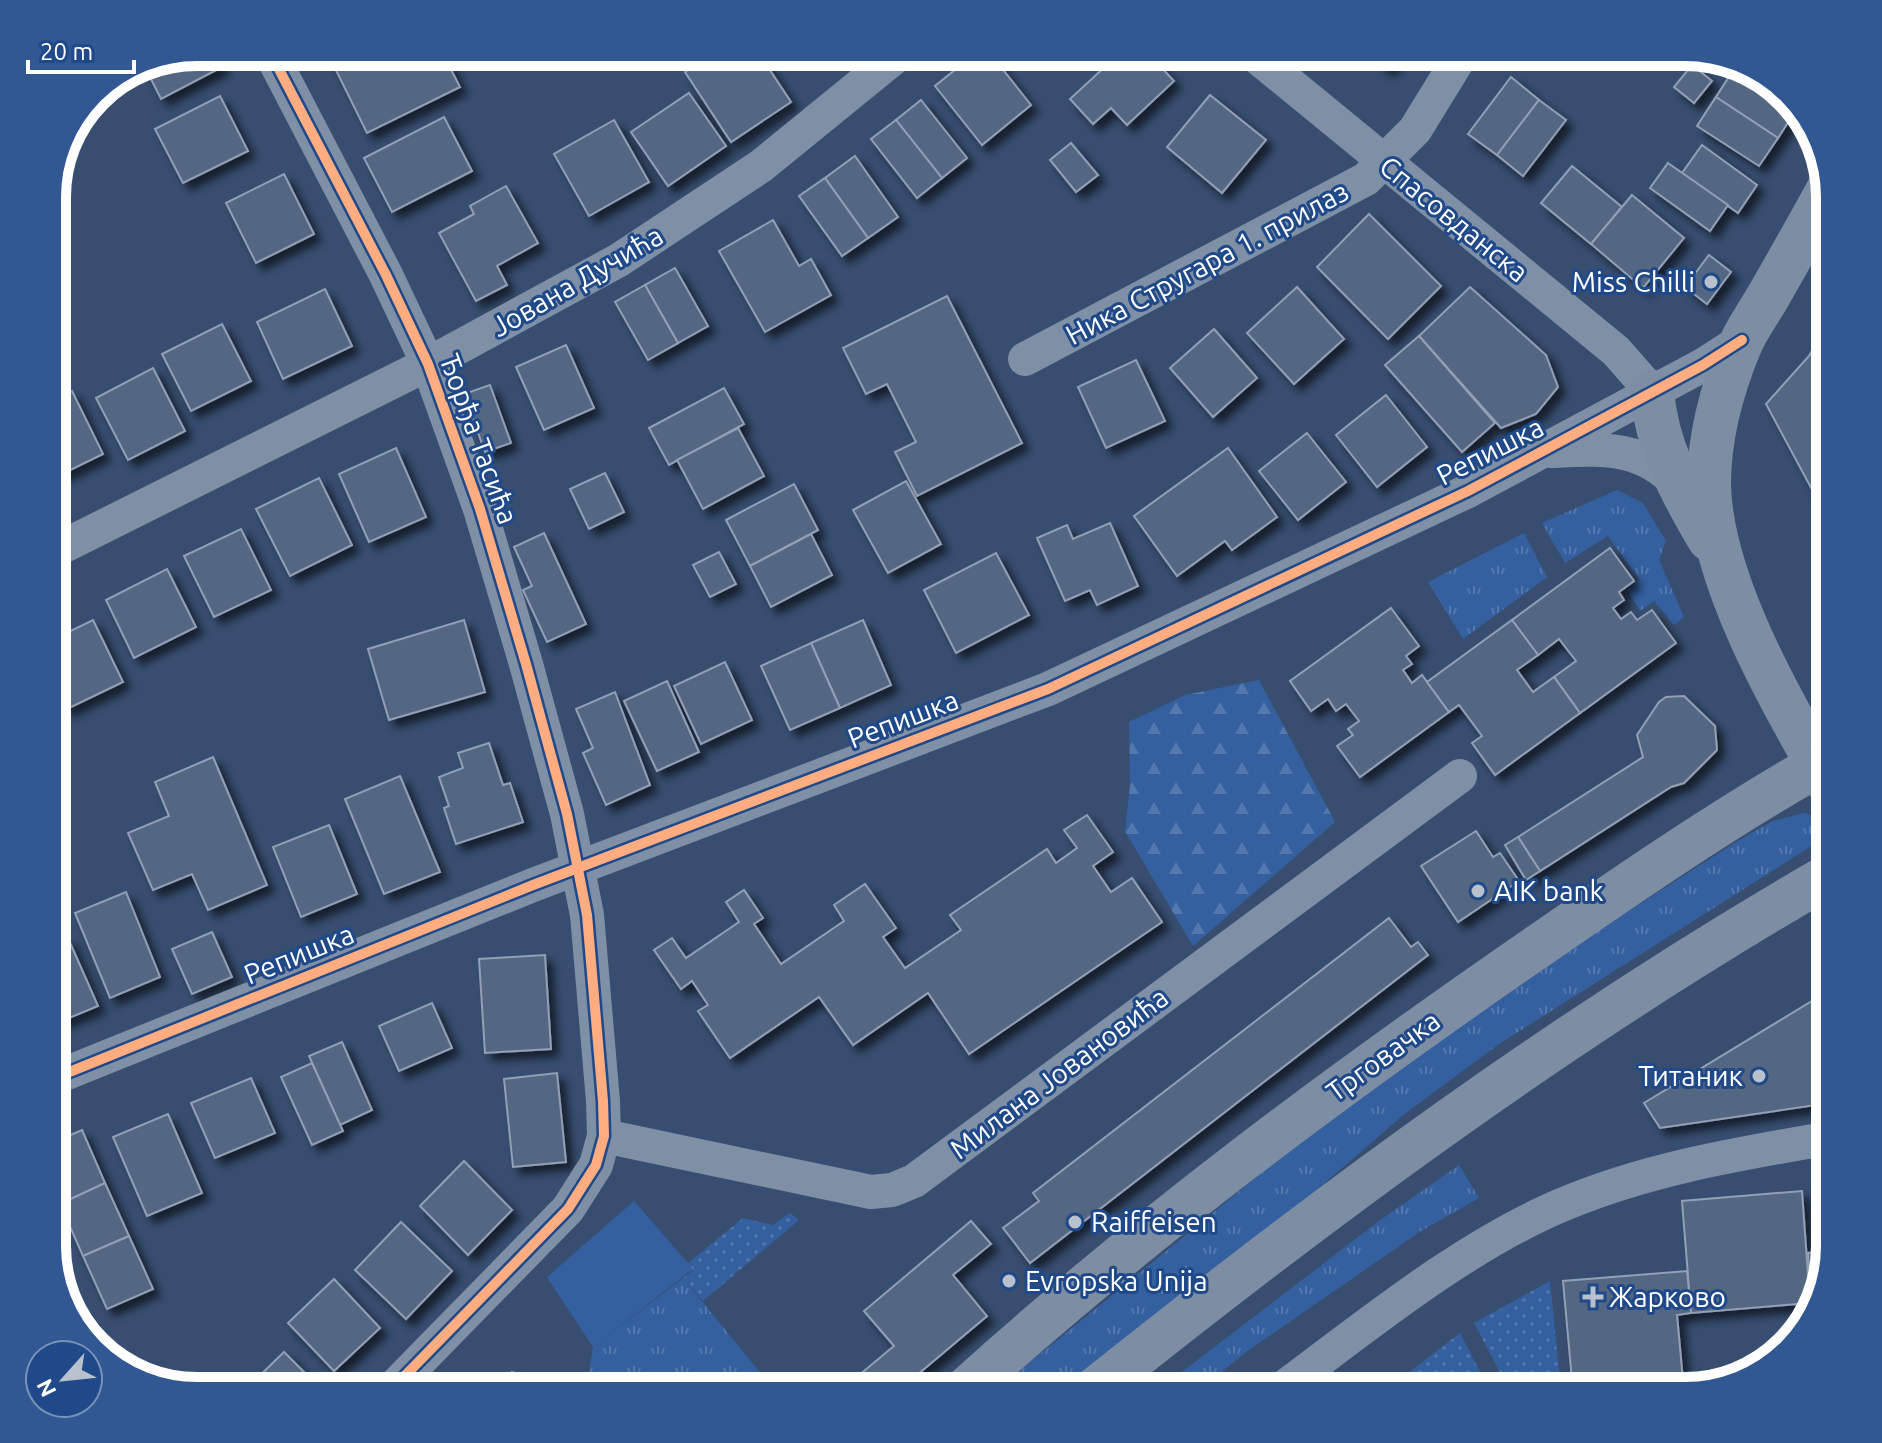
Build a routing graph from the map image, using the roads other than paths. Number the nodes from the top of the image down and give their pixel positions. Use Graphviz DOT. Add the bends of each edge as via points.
graph roads {
  1 [pos="277,66"];
  2 [pos="885,66"];
  3 [pos="1268,66"];
  4 [pos="1454,66"];
  5 [pos="1385,162"];
  6 [pos="1816,211"];
  7 [pos="1742,340"];
  8 [pos="1025,359"];
  9 [pos="428,364"];
  10 [pos="1652,392"];
  11 [pos="1543,452"];
  12 [pos="1693,484"];
  13 [pos="66,545"];
  14 [pos="1816,754"];
  15 [pos="1460,776"];
  16 [pos="1816,776"];
  17 [pos="579,868"];
  18 [pos="1816,883"];
  19 [pos="66,1073"];
  20 [pos="604,1136"];
  21 [pos="1816,1141"];
  22 [pos="404,1377"];
  23 [pos="981,1377"];
  24 [pos="1111,1377"];
  25 [pos="1298,1377"];
  1 -- 9 [label="street, Ђорђа Тасића"];
  2 -- 9 [label="street, Јована Дучића" via="715,199 619,260"];
  3 -- 5 [label="street, Спасовданска"];
  4 -- 5 [label="street, Ника Стругара 1. прилаз" via="1415,130"];
  5 -- 8 [label="street, Ника Стругара 1. прилаз" via="1339,196"];
  5 -- 10 [label="street, Спасовданска" via="1616,351"];
  6 -- 7 [label="main road"];
  7 -- 10 [label="street, Репишка"];
  7 -- 12 [label="main road"];
  9 -- 13 [label="street, Јована Дучића"];
  9 -- 17 [label="street, Ђорђа Тасића" via="480,509"];
  10 -- 11 [label="street, Репишка"];
  10 -- 12 [label="main road" via="1681,423"];
  11 -- 12 [label="street" via="1592,449 1626,454"];
  11 -- 17 [label="street, Репишка" via="1048,689"];
  12 -- 14 [label="main road" via="1712,516 1723,562 1777,693"];
  15 -- 20 [label="street, Милана Јовановића" via="914,1181 871,1192"];
  16 -- 23 [label="main road, Трговачка" via="1632,882 1383,1055 1176,1213"];
  17 -- 19 [label="street, Репишка"];
  17 -- 20 [label="street"];
  18 -- 24 [label="main road" via="1528,1064 1256,1261"];
  20 -- 22 [label="street" via="596,1165 568,1209"];
  21 -- 25 [label="street" via="1670,1167 1563,1204 1442,1273"];
}
